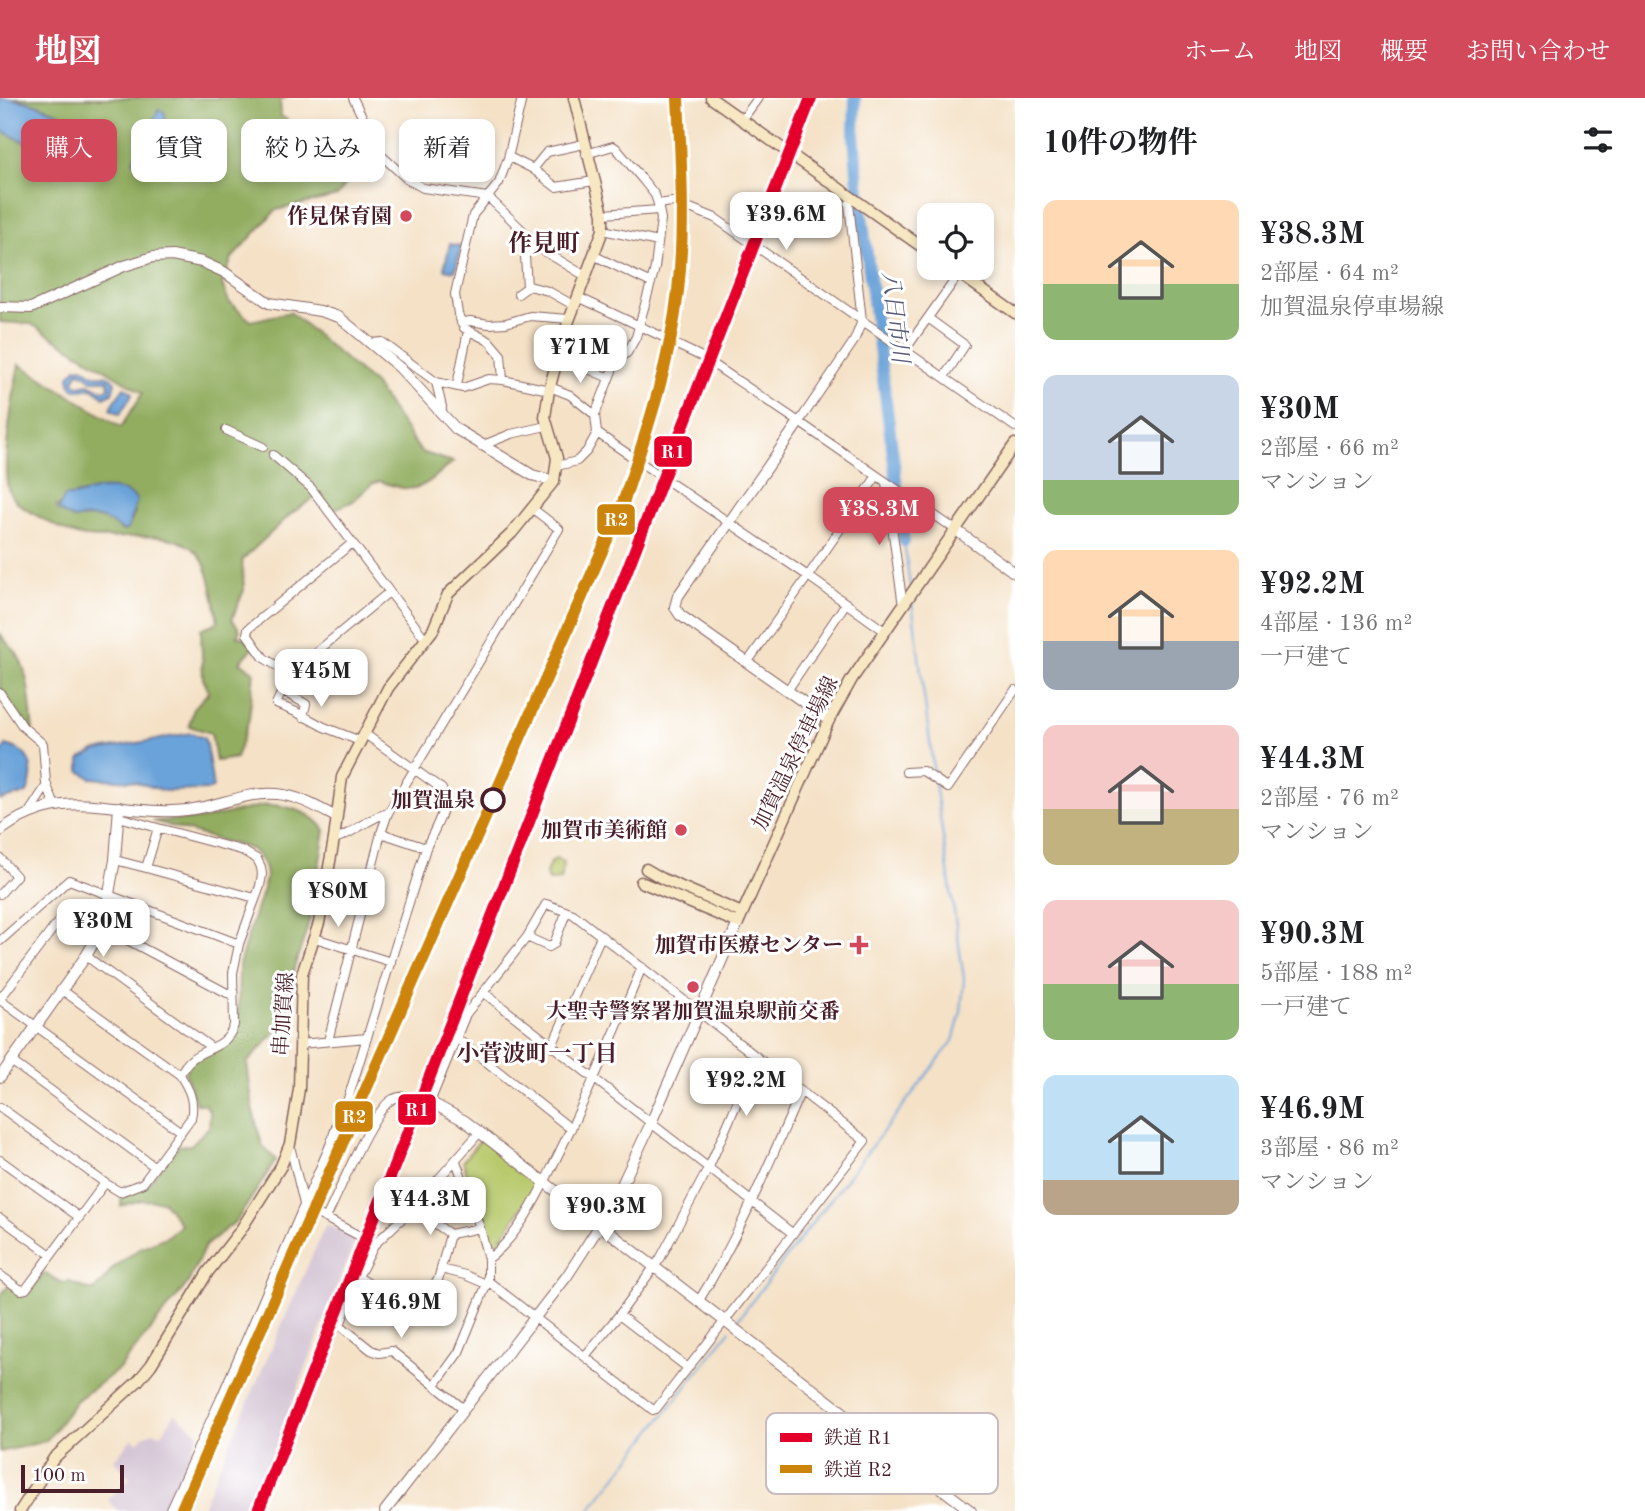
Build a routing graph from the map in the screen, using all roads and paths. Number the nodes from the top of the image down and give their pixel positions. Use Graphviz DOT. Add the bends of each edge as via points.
graph roads {
  1 [pos="353,98"];
  2 [pos="522,98"];
  3 [pos="573,98"];
  4 [pos="711,98"];
  5 [pos="758,98"];
  6 [pos="742,120"];
  7 [pos="585,149"];
  8 [pos="509,157"];
  9 [pos="533,169"];
  10 [pos="594,181"];
  11 [pos="488,197"];
  12 [pos="850,200"];
  13 [pos="678,204"];
  14 [pos="659,207"];
  15 [pos="690,208"];
  16 [pos="603,214"];
  17 [pos="603,230"];
  18 [pos="658,242"];
  19 [pos="534,243"];
  20 [pos="917,243"];
  21 [pos="594,256"];
  22 [pos="587,277"];
  23 [pos="950,280"];
  24 [pos="968,280"];
  25 [pos="651,283"];
  26 [pos="527,287"];
  27 [pos="518,294"];
  28 [pos="576,301"];
  29 [pos="0,307"];
  30 [pos="1015,313"];
  31 [pos="928,318"];
  32 [pos="569,319"];
  33 [pos="864,322"];
  34 [pos="461,323"];
  35 [pos="640,326"];
  36 [pos="468,331"];
  37 [pos="564,334"];
  38 [pos="663,337"];
  39 [pos="371,343"];
  40 [pos="680,346"];
  41 [pos="905,350"];
  42 [pos="555,363"];
  43 [pos="615,363"];
  44 [pos="944,377"];
  45 [pos="609,378"];
  46 [pos="503,380"];
  47 [pos="436,382"];
  48 [pos="457,385"];
  49 [pos="549,388"];
  50 [pos="441,414"];
  51 [pos="595,415"];
  52 [pos="799,422"];
  53 [pos="546,426"];
  54 [pos="1015,427"];
  55 [pos="226,430"];
  56 [pos="597,433"];
  57 [pos="1015,444"];
  58 [pos="481,446"];
  59 [pos="263,447"];
  60 [pos="273,455"];
  61 [pos="557,466"];
  62 [pos="876,477"];
  63 [pos="554,481"];
  64 [pos="887,484"];
  65 [pos="533,509"];
  66 [pos="728,522"];
  67 [pos="956,530"];
  68 [pos="351,544"];
  69 [pos="1015,573"];
  70 [pos="807,576"];
  71 [pos="389,592"];
  72 [pos="846,603"];
  73 [pos="904,605"];
  74 [pos="886,632"];
  75 [pos="426,640"];
  76 [pos="747,663"];
  77 [pos="290,674"];
  78 [pos="1015,690"];
  79 [pos="282,691"];
  80 [pos="787,691"];
  81 [pos="0,694"];
  82 [pos="303,717"];
  83 [pos="829,720"];
  84 [pos="363,737"];
  85 [pos="414,769"];
  86 [pos="905,772"];
  87 [pos="47,785"];
  88 [pos="55,806"];
  89 [pos="119,812"];
  90 [pos="388,813"];
  91 [pos="28,814"];
  92 [pos="336,817"];
  93 [pos="158,828"];
  94 [pos="0,831"];
  95 [pos="381,833"];
  96 [pos="334,839"];
  97 [pos="426,848"];
  98 [pos="0,858"];
  99 [pos="115,860"];
  100 [pos="146,868"];
  101 [pos="646,869"];
  102 [pos="641,882"];
  103 [pos="0,894"];
  104 [pos="110,894"];
  105 [pos="255,898"];
  106 [pos="566,913"];
  107 [pos="740,918"];
  108 [pos="103,927"];
  109 [pos="601,936"];
  110 [pos="527,937"];
  111 [pos="315,938"];
  112 [pos="0,941"];
  113 [pos="239,944"];
  114 [pos="351,948"];
  115 [pos="86,956"];
  116 [pos="391,962"];
  117 [pos="642,967"];
  118 [pos="62,990"];
  119 [pos="483,992"];
  120 [pos="233,994"];
  121 [pos="0,999"];
  122 [pos="700,1012"];
  123 [pos="36,1026"];
  124 [pos="455,1037"];
  125 [pos="367,1038"];
  126 [pos="328,1041"];
  127 [pos="300,1044"];
  128 [pos="552,1046"];
  129 [pos="212,1048"];
  130 [pos="757,1057"];
  131 [pos="11,1061"];
  132 [pos="180,1075"];
  133 [pos="0,1077"];
  134 [pos="596,1079"];
  135 [pos="801,1091"];
  136 [pos="430,1102"];
  137 [pos="0,1107"];
  138 [pos="651,1123"];
  139 [pos="571,1129"];
  140 [pos="181,1132"];
  141 [pos="480,1132"];
  142 [pos="290,1144"];
  143 [pos="0,1160"];
  144 [pos="456,1161"];
  145 [pos="155,1167"];
  146 [pos="709,1167"];
  147 [pos="544,1182"];
  148 [pos="105,1183"];
  149 [pos="752,1202"];
  150 [pos="304,1207"];
  151 [pos="413,1208"];
  152 [pos="79,1217"];
  153 [pos="0,1218"];
  154 [pos="326,1218"];
  155 [pos="600,1226"];
  156 [pos="480,1228"];
  157 [pos="792,1233"];
  158 [pos="450,1234"];
  159 [pos="375,1244"];
  160 [pos="51,1255"];
  161 [pos="488,1259"];
  162 [pos="654,1268"];
  163 [pos="441,1269"];
  164 [pos="0,1275"];
  165 [pos="358,1277"];
  166 [pos="487,1283"];
  167 [pos="698,1302"];
  168 [pos="619,1315"];
  169 [pos="535,1317"];
  170 [pos="723,1322"];
  171 [pos="585,1356"];
  172 [pos="688,1368"];
  173 [pos="435,1385"];
  174 [pos="464,1409"];
  175 [pos="842,1413"];
  176 [pos="949,1494"];
  177 [pos="20,1511"];
  178 [pos="169,1511"];
  179 [pos="385,1511"];
  180 [pos="971,1511"];
  1 -- 11 [label="street" via="381,155 407,179 423,188"];
  2 -- 8 [label="street"];
  3 -- 7 [label="main road, 串加賀線"];
  4 -- 6 [label="main road"];
  5 -- 6 [label="street"];
  6 -- 12 [label="main road"];
  7 -- 9 [label="street" via="547,152"];
  7 -- 10 [label="main road, 串加賀線"];
  7 -- 14 [label="street" via="616,148 649,187"];
  8 -- 9 [label="street"];
  8 -- 11 [label="street"];
  9 -- 10 [label="street" via="556,187"];
  10 -- 16 [label="main road, 串加賀線"];
  11 -- 19 [label="street"];
  11 -- 34 [label="street" via="473,215 455,294"];
  12 -- 20 [label="main road" via="872,210"];
  12 -- 33 [label="street"];
  13 -- 14 [label="street"];
  14 -- 16 [label="street"];
  14 -- 18 [label="street"];
  15 -- 33 [label="street" via="715,218"];
  16 -- 17 [label="main road, 串加賀線"];
  17 -- 18 [label="street"];
  17 -- 21 [label="main road, 串加賀線"];
  18 -- 25 [label="street"];
  19 -- 22 [label="street"];
  19 -- 26 [label="street" via="525,256"];
  21 -- 22 [label="main road, 串加賀線"];
  21 -- 25 [label="street"];
  22 -- 28 [label="main road, 串加賀線"];
  23 -- 31 [label="street"];
  24 -- 30 [label="main road"];
  25 -- 35 [label="street"];
  26 -- 27 [label="street"];
  26 -- 28 [label="street"];
  28 -- 32 [label="main road, 串加賀線"];
  28 -- 35 [label="street"];
  29 -- 39 [label="street" via="31,307 124,266 164,255 214,266 269,303 334,315"];
  31 -- 41 [label="street"];
  31 -- 44 [label="street" via="965,345"];
  32 -- 34 [label="street" via="530,316 506,323"];
  32 -- 37 [label="main road, 串加賀線"];
  33 -- 41 [label="street"];
  33 -- 52 [label="street"];
  34 -- 36 [label="street"];
  35 -- 38 [label="street"];
  35 -- 43 [label="street" via="627,353"];
  36 -- 46 [label="street" via="496,347"];
  36 -- 48 [label="street"];
  37 -- 42 [label="main road, 串加賀線"];
  37 -- 43 [label="street"];
  39 -- 47 [label="street" via="382,342"];
  39 -- 50 [label="street"];
  40 -- 52 [label="street"];
  41 -- 44 [label="street"];
  42 -- 45 [label="street" via="581,366"];
  42 -- 49 [label="main road, 串加賀線"];
  43 -- 45 [label="street"];
  44 -- 54 [label="street"];
  45 -- 51 [label="street"];
  46 -- 48 [label="street" via="489,379 463,388"];
  46 -- 49 [label="street"];
  47 -- 48 [label="street"];
  47 -- 50 [label="street"];
  49 -- 51 [label="street" via="570,395"];
  49 -- 53 [label="main road, 串加賀線"];
  50 -- 58 [label="street"];
  51 -- 56 [label="street"];
  52 -- 62 [label="street"];
  52 -- 66 [label="street"];
  53 -- 58 [label="street"];
  53 -- 61 [label="main road, 串加賀線"];
  55 -- 59 [label="street"];
  56 -- 61 [label="street" via="577,461"];
  56 -- 66 [label="street"];
  57 -- 67 [label="main road, 加賀温泉停車場線"];
  58 -- 63 [label="street" via="532,475"];
  60 -- 68 [label="street" via="306,482"];
  61 -- 63 [label="main road, 串加賀線"];
  62 -- 64 [label="street"];
  62 -- 70 [label="street"];
  63 -- 65 [label="main road, 串加賀線"];
  64 -- 67 [label="street"];
  64 -- 73 [label="street"];
  65 -- 75 [label="main road, 串加賀線" via="448,594"];
  65 -- 85 [label="street" via="559,529"];
  66 -- 70 [label="street"];
  66 -- 76 [label="street" via="675,607"];
  67 -- 69 [label="street"];
  67 -- 73 [label="main road, 加賀温泉停車場線"];
  68 -- 71 [label="street"];
  68 -- 77 [label="street" via="248,629 264,658"];
  70 -- 72 [label="street"];
  70 -- 76 [label="street"];
  71 -- 75 [label="street"];
  71 -- 77 [label="street"];
  72 -- 74 [label="street"];
  72 -- 80 [label="street"];
  73 -- 74 [label="main road, 加賀温泉停車場線"];
  74 -- 83 [label="main road, 加賀温泉停車場線"];
  75 -- 84 [label="main road, 串加賀線" via="396,677"];
  76 -- 80 [label="street"];
  77 -- 79 [label="street"];
  78 -- 86 [label="street" via="948,788 918,770"];
  79 -- 82 [label="street" via="306,704"];
  79 -- 82 [label="street" via="276,704"];
  80 -- 83 [label="street"];
  81 -- 87 [label="street" via="23,727 43,744"];
  82 -- 84 [label="street"];
  83 -- 107 [label="main road, 加賀温泉停車場線"];
  84 -- 85 [label="street"];
  84 -- 92 [label="main road, 串加賀線" via="342,777"];
  85 -- 90 [label="street"];
  85 -- 97 [label="street" via="444,794"];
  87 -- 88 [label="street"];
  87 -- 91 [label="street"];
  88 -- 89 [label="street" via="84,803"];
  88 -- 91 [label="street"];
  89 -- 92 [label="street" via="190,810 272,793 300,799"];
  89 -- 93 [label="street"];
  89 -- 99 [label="street"];
  90 -- 95 [label="street"];
  90 -- 96 [label="street"];
  91 -- 94 [label="street"];
  92 -- 96 [label="main road, 串加賀線"];
  93 -- 100 [label="street"];
  93 -- 105 [label="street" via="249,853 257,859 262,875"];
  95 -- 97 [label="street"];
  95 -- 114 [label="street"];
  96 -- 111 [label="main road, 串加賀線"];
  97 -- 116 [label="street"];
  98 -- 103 [label="street" via="16,876"];
  99 -- 100 [label="street"];
  99 -- 104 [label="street"];
  100 -- 105 [label="street"];
  101 -- 107 [label="main road"];
  102 -- 107 [label="main road"];
  104 -- 108 [label="street"];
  104 -- 112 [label="street" via="67,881"];
  104 -- 113 [label="street"];
  105 -- 113 [label="street"];
  106 -- 109 [label="street"];
  106 -- 110 [label="street" via="546,904"];
  106 -- 110 [label="street" via="554,944 548,947"];
  107 -- 122 [label="street"];
  108 -- 115 [label="street"];
  108 -- 120 [label="street"];
  108 -- 121 [label="street" via="61,915"];
  109 -- 117 [label="street"];
  109 -- 128 [label="street"];
  110 -- 119 [label="street"];
  111 -- 114 [label="street"];
  111 -- 127 [label="main road, 串加賀線" via="302,978"];
  113 -- 120 [label="street"];
  114 -- 116 [label="street"];
  114 -- 126 [label="street"];
  115 -- 118 [label="street"];
  115 -- 129 [label="street"];
  116 -- 125 [label="street"];
  117 -- 122 [label="street"];
  117 -- 134 [label="street"];
  118 -- 123 [label="street"];
  118 -- 132 [label="street"];
  119 -- 124 [label="street"];
  119 -- 128 [label="street"];
  120 -- 129 [label="street" via="232,1032"];
  121 -- 123 [label="street"];
  122 -- 130 [label="street"];
  122 -- 138 [label="street"];
  123 -- 131 [label="street"];
  123 -- 140 [label="street"];
  124 -- 136 [label="street"];
  124 -- 139 [label="street"];
  125 -- 126 [label="street"];
  125 -- 150 [label="street" via="346,1105"];
  126 -- 127 [label="street"];
  127 -- 142 [label="main road, 串加賀線"];
  128 -- 134 [label="street"];
  129 -- 132 [label="street" via="192,1056"];
  130 -- 135 [label="street"];
  130 -- 146 [label="street"];
  131 -- 133 [label="street"];
  131 -- 145 [label="street"];
  132 -- 140 [label="street" via="193,1108"];
  134 -- 138 [label="street"];
  134 -- 139 [label="street"];
  135 -- 149 [label="street"];
  135 -- 157 [label="street" via="865,1140"];
  136 -- 141 [label="street"];
  136 -- 154 [label="street" via="408,1096 387,1103 365,1137"];
  137 -- 148 [label="street"];
  138 -- 146 [label="street"];
  138 -- 155 [label="street"];
  139 -- 147 [label="street"];
  140 -- 145 [label="street"];
  141 -- 144 [label="street"];
  141 -- 147 [label="street"];
  142 -- 150 [label="street"];
  142 -- 177 [label="main road, 串加賀線" via="281,1166 208,1272 152,1365 54,1458"];
  143 -- 152 [label="street"];
  144 -- 151 [label="street"];
  144 -- 156 [label="street"];
  145 -- 148 [label="street" via="144,1182 128,1191 120,1192"];
  146 -- 149 [label="street"];
  146 -- 162 [label="street"];
  147 -- 155 [label="street"];
  147 -- 161 [label="street" via="515,1230"];
  148 -- 152 [label="street"];
  149 -- 157 [label="street"];
  149 -- 167 [label="street"];
  150 -- 154 [label="street"];
  150 -- 178 [label="street"];
  151 -- 158 [label="street"];
  151 -- 159 [label="street"];
  152 -- 160 [label="street"];
  153 -- 160 [label="street"];
  154 -- 159 [label="street"];
  155 -- 162 [label="street"];
  155 -- 169 [label="street"];
  156 -- 158 [label="street"];
  156 -- 161 [label="street"];
  157 -- 170 [label="street"];
  158 -- 163 [label="street"];
  159 -- 165 [label="street"];
  160 -- 164 [label="street" via="26,1289"];
  161 -- 166 [label="street"];
  162 -- 167 [label="street"];
  162 -- 168 [label="street"];
  163 -- 165 [label="street" via="438,1280 413,1310"];
  163 -- 166 [label="street"];
  165 -- 173 [label="street" via="340,1325 371,1350 392,1351"];
  166 -- 169 [label="street"];
  166 -- 173 [label="street" via="459,1352"];
  167 -- 170 [label="street"];
  168 -- 171 [label="street"];
  168 -- 172 [label="street"];
  169 -- 171 [label="street"];
  169 -- 174 [label="street"];
  170 -- 172 [label="street"];
  170 -- 175 [label="street"];
  171 -- 172 [label="street" via="653,1410"];
  173 -- 174 [label="street"];
  174 -- 179 [label="street"];
  176 -- 180 [label="street"];
}
